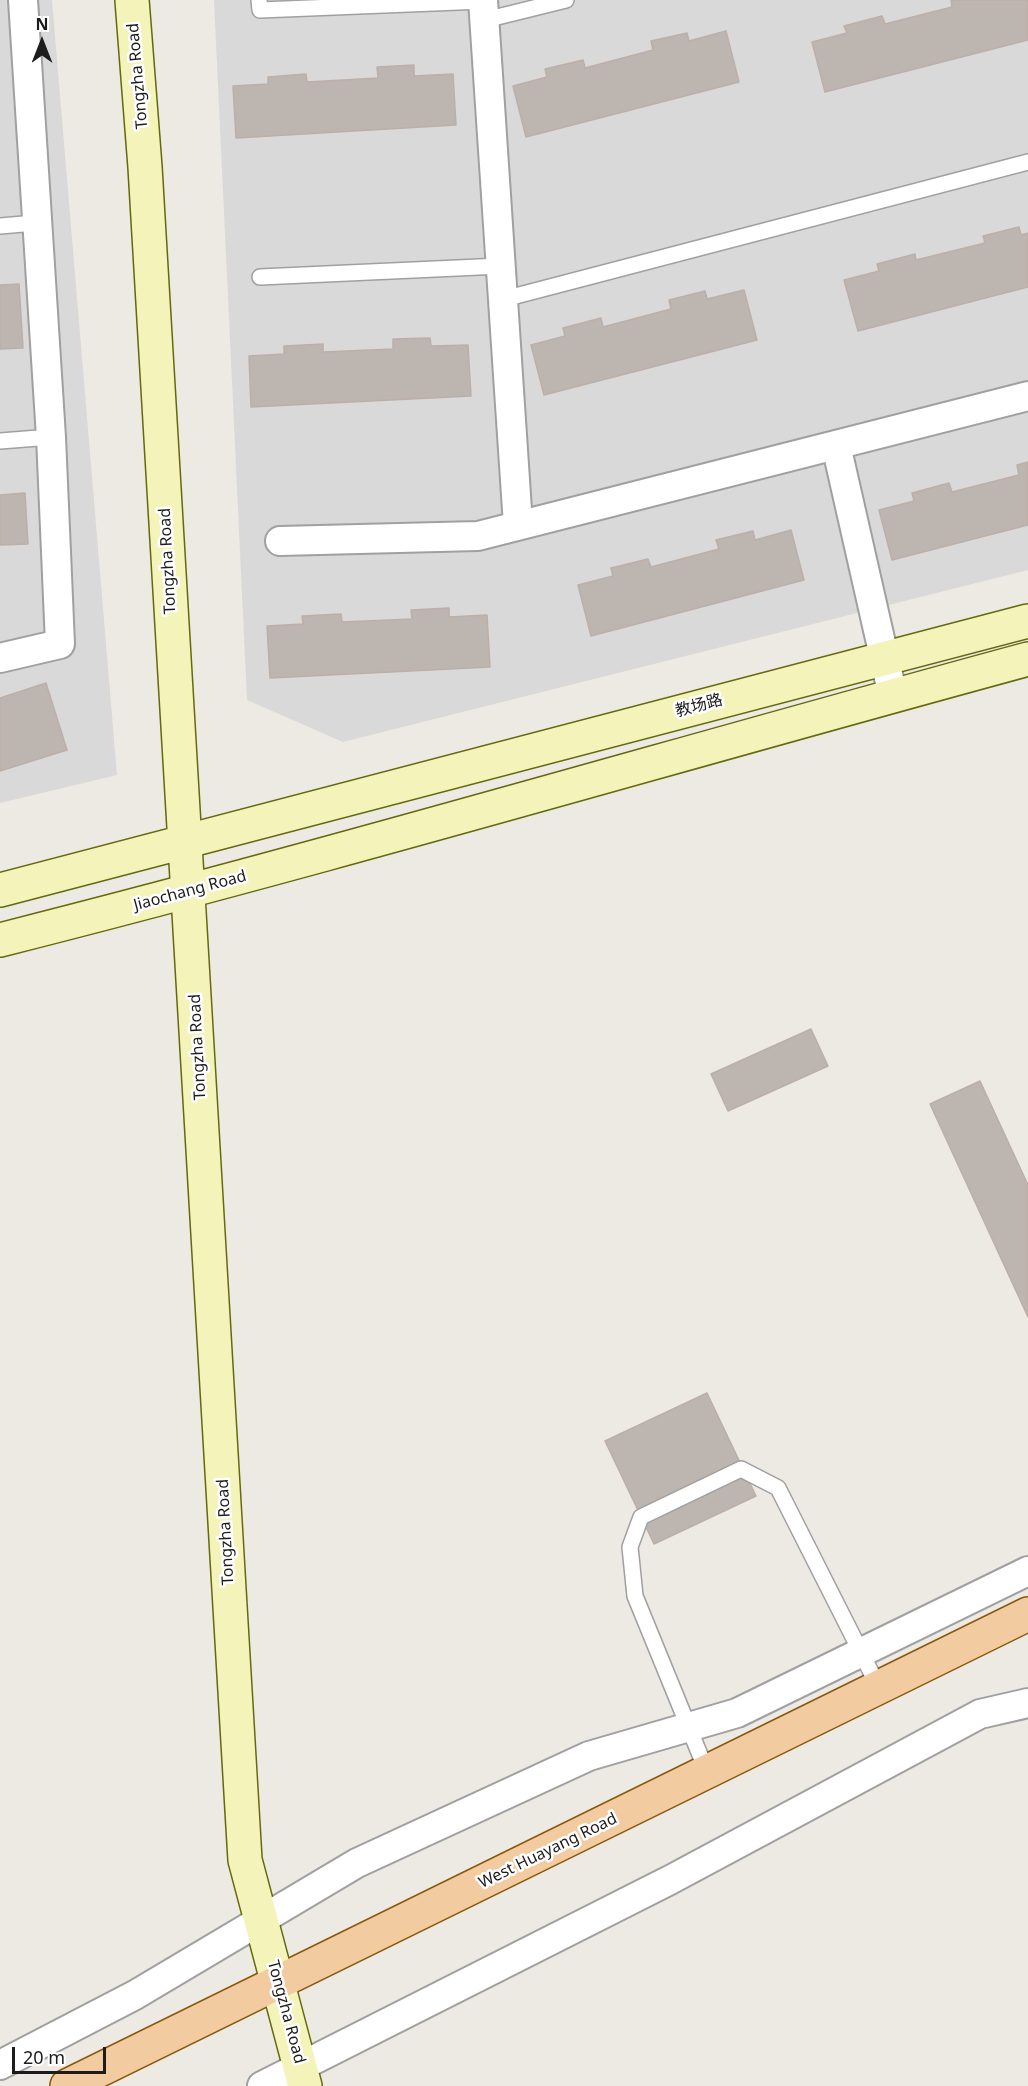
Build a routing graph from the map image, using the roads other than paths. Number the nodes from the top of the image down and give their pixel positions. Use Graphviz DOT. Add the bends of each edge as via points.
graph roads {
  1 [pos="23,0"];
  2 [pos="132,0"];
  3 [pos="259,0"];
  4 [pos="566,0"];
  5 [pos="484,7"];
  6 [pos="1028,162"];
  7 [pos="35,223"];
  8 [pos="0,226"];
  9 [pos="501,266"];
  10 [pos="260,277"];
  11 [pos="504,299"];
  12 [pos="1028,396"];
  13 [pos="51,437"];
  14 [pos="0,441"];
  15 [pos="836,445"];
  16 [pos="518,525"];
  17 [pos="280,541"];
  18 [pos="1028,621"];
  19 [pos="0,658"];
  20 [pos="884,658"];
  21 [pos="1028,659"];
  22 [pos="893,696"];
  23 [pos="185,843"];
  24 [pos="0,890"];
  25 [pos="189,892"];
  26 [pos="0,940"];
  27 [pos="1028,1571"];
  28 [pos="1028,1614"];
  29 [pos="861,1652"];
  30 [pos="879,1688"];
  31 [pos="1028,1703"];
  32 [pos="689,1728"];
  33 [pos="707,1772"];
  34 [pos="261,1920"];
  35 [pos="278,1983"];
  36 [pos="0,2065"];
  37 [pos="303,2077"];
  38 [pos="67,2086"];
  39 [pos="262,2086"];
  1 -- 7 [label="street"];
  2 -- 23 [label="main road, Tongzha Road" via="146,167"];
  3 -- 5 [label="lane" via="260,10"];
  4 -- 5 [label="lane"];
  5 -- 9 [label="street"];
  6 -- 11 [label="lane"];
  7 -- 8 [label="lane"];
  7 -- 13 [label="street"];
  9 -- 10 [label="lane"];
  9 -- 11 [label="street"];
  11 -- 16 [label="street"];
  12 -- 15 [label="street"];
  13 -- 14 [label="lane"];
  13 -- 19 [label="street" via="60,644"];
  15 -- 16 [label="street"];
  15 -- 20 [label="street"];
  16 -- 17 [label="street" via="478,536"];
  18 -- 20 [label="main road"];
  20 -- 22 [label="street"];
  20 -- 23 [label="main road"];
  21 -- 22 [label="main road"];
  22 -- 25 [label="main road, Jiaochang Road"];
  23 -- 24 [label="main road"];
  23 -- 25 [label="main road, Tongzha Road"];
  25 -- 26 [label="main road, Jiaochang Road"];
  25 -- 34 [label="main road, Tongzha Road" via="245,1860"];
  27 -- 29 [label="street"];
  28 -- 30 [label="main road, West Huayang Road"];
  29 -- 30 [label="lane"];
  29 -- 32 [label="street" via="737,1713"];
  29 -- 32 [label="lane" via="778,1488 741,1469 641,1516 630,1546 635,1596"];
  30 -- 33 [label="main road, West Huayang Road"];
  31 -- 37 [label="street" via="980,1714"];
  32 -- 33 [label="lane"];
  32 -- 34 [label="street" via="589,1756 357,1863"];
  33 -- 35 [label="main road, West Huayang Road"];
  34 -- 35 [label="main road, Tongzha Road"];
  34 -- 36 [label="street" via="135,1995"];
  35 -- 37 [label="main road, Tongzha Road"];
  35 -- 38 [label="main road, West Huayang Road"];
  37 -- 39 [label="street"];
}
